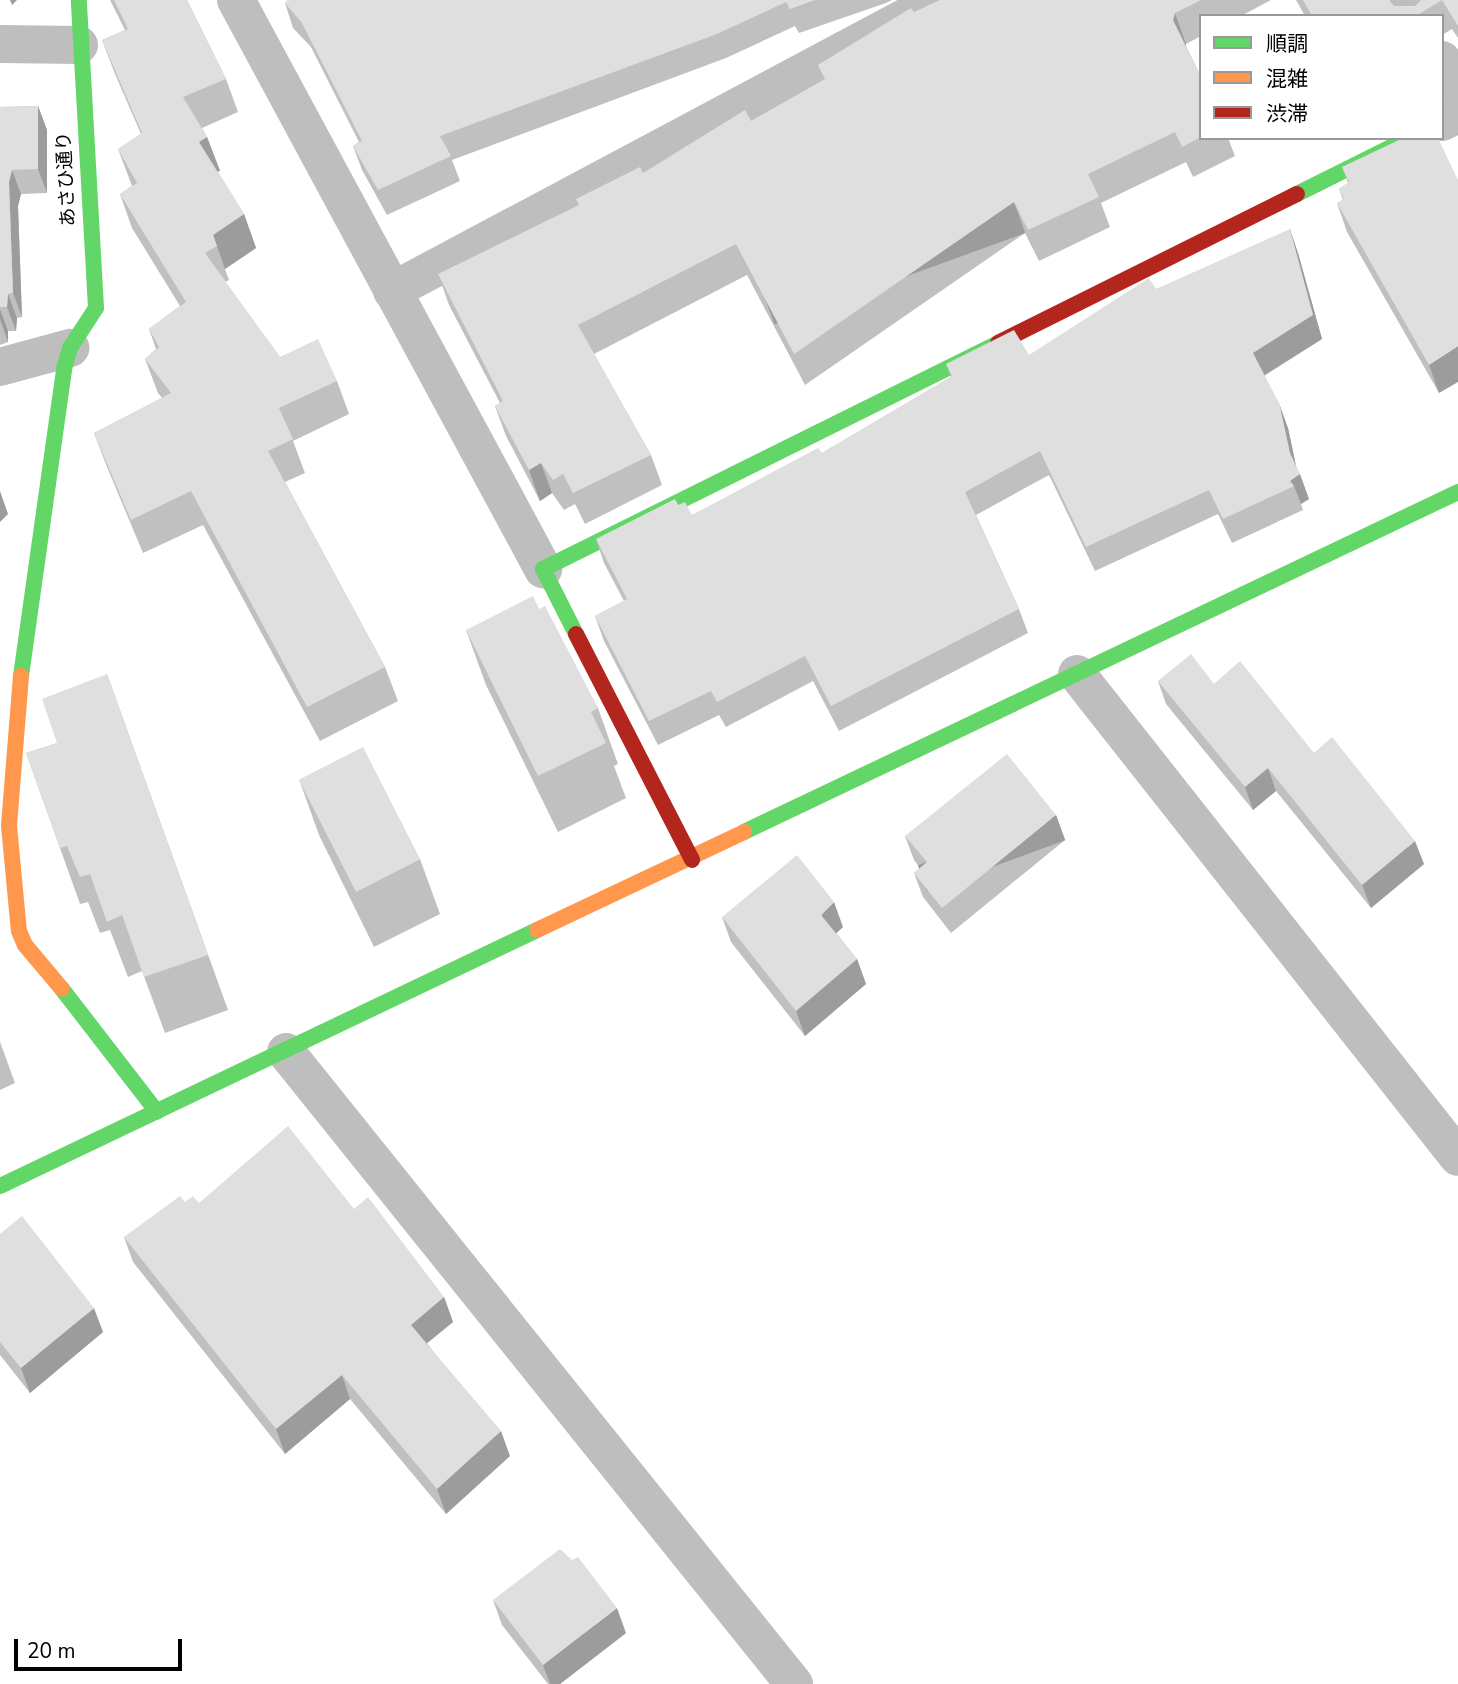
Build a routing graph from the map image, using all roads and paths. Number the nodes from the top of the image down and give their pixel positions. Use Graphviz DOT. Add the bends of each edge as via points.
graph roads {
  1 [pos="79,0"];
  2 [pos="938,0"];
  3 [pos="245,3"];
  4 [pos="0,44"];
  5 [pos="79,45"];
  6 [pos="1444,64"];
  7 [pos="1458,86"];
  8 [pos="1405,140"];
  9 [pos="392,291"];
  10 [pos="70,348"];
  11 [pos="0,367"];
  12 [pos="1458,492"];
  13 [pos="543,569"];
  14 [pos="1077,674"];
  15 [pos="692,860"];
  16 [pos="286,1052"];
  17 [pos="157,1112"];
  18 [pos="1458,1157"];
  19 [pos="0,1186"];
  20 [pos="794,1684"];
  1 -- 5 [label="street, あさひ通り"];
  2 -- 9 [label="street"];
  3 -- 9 [label="street"];
  4 -- 5 [label="street"];
  5 -- 10 [label="street, あさひ通り" via="96,309"];
  6 -- 7 [label="street"];
  8 -- 13 [label="street"];
  9 -- 13 [label="street"];
  10 -- 11 [label="street"];
  10 -- 17 [label="street" via="15,713 9,826 17,915 19,931 36,961 109,1045"];
  12 -- 14 [label="street"];
  13 -- 15 [label="street"];
  14 -- 15 [label="street"];
  14 -- 18 [label="street"];
  15 -- 16 [label="street"];
  16 -- 17 [label="street"];
  16 -- 20 [label="street"];
  17 -- 19 [label="street"];
}
